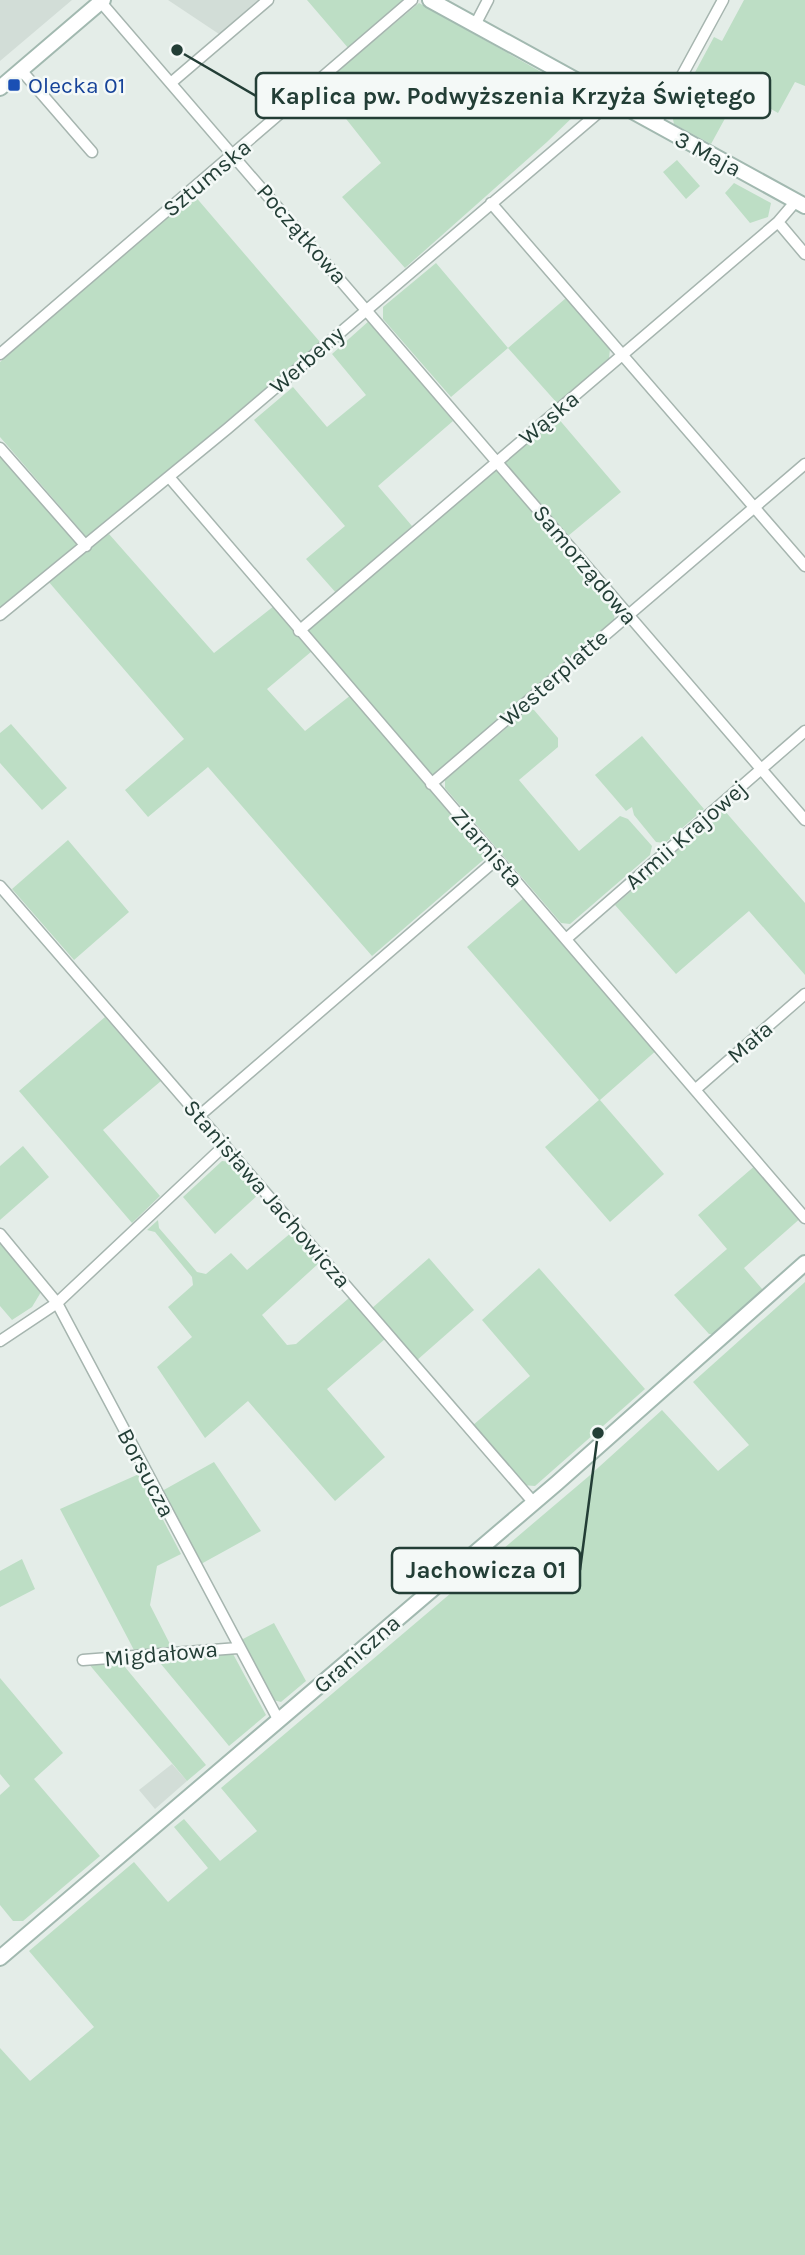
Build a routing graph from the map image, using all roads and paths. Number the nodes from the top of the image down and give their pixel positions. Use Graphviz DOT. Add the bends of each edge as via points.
graph roads {
  1 [pos="268,0"];
  2 [pos="412,0"];
  3 [pos="430,0"];
  4 [pos="488,0"];
  5 [pos="723,0"];
  6 [pos="101,1"];
  7 [pos="475,24"];
  8 [pos="21,70"];
  9 [pos="172,82"];
  10 [pos="0,88"];
  11 [pos="611,102"];
  12 [pos="655,125"];
  13 [pos="92,152"];
  14 [pos="234,156"];
  15 [pos="491,203"];
  16 [pos="801,204"];
  17 [pos="778,222"];
  18 [pos="805,254"];
  19 [pos="366,309"];
  20 [pos="0,354"];
  21 [pos="624,355"];
  22 [pos="0,448"];
  23 [pos="498,462"];
  24 [pos="805,464"];
  25 [pos="169,477"];
  26 [pos="754,507"];
  27 [pos="86,546"];
  28 [pos="805,566"];
  29 [pos="0,615"];
  30 [pos="628,615"];
  31 [pos="299,631"];
  32 [pos="805,731"];
  33 [pos="761,769"];
  34 [pos="431,784"];
  35 [pos="805,820"];
  36 [pos="497,859"];
  37 [pos="0,887"];
  38 [pos="566,939"];
  39 [pos="805,994"];
  40 [pos="696,1089"];
  41 [pos="199,1116"];
  42 [pos="225,1145"];
  43 [pos="805,1218"];
  44 [pos="0,1234"];
  45 [pos="805,1263"];
  46 [pos="57,1303"];
  47 [pos="0,1341"];
  48 [pos="534,1503"];
  49 [pos="238,1648"];
  50 [pos="83,1660"];
  51 [pos="279,1721"];
  52 [pos="0,1958"];
  1 -- 9 [label="street"];
  2 -- 14 [label="street, Sztumska"];
  3 -- 7 [label="street, 3 Maja"];
  4 -- 7 [label="street"];
  5 -- 12 [label="street"];
  6 -- 8 [label="street"];
  6 -- 9 [label="street, Początkowa"];
  7 -- 11 [label="street, 3 Maja"];
  8 -- 10 [label="street"];
  8 -- 13 [label="street"];
  9 -- 14 [label="street, Początkowa"];
  11 -- 12 [label="street, 3 Maja"];
  11 -- 15 [label="street, Werbeny"];
  12 -- 16 [label="street, 3 Maja"];
  14 -- 19 [label="street, Początkowa"];
  14 -- 20 [label="street, Sztumska"];
  15 -- 19 [label="street, Werbeny"];
  15 -- 21 [label="street"];
  16 -- 17 [label="street, Wąska"];
  17 -- 18 [label="street"];
  17 -- 21 [label="street, Wąska"];
  19 -- 23 [label="street, Samorządowa"];
  19 -- 25 [label="street, Werbeny"];
  21 -- 23 [label="street, Wąska"];
  21 -- 26 [label="street"];
  22 -- 27 [label="street"];
  23 -- 30 [label="street, Samorządowa"];
  23 -- 31 [label="street, Wąska"];
  24 -- 26 [label="street, Westerplatte"];
  25 -- 27 [label="street, Werbeny"];
  25 -- 31 [label="street, Ziarnista"];
  26 -- 28 [label="street"];
  26 -- 30 [label="street, Westerplatte"];
  27 -- 29 [label="street, Werbeny"];
  30 -- 33 [label="street, Samorządowa"];
  30 -- 34 [label="street, Westerplatte"];
  31 -- 34 [label="street, Ziarnista"];
  32 -- 33 [label="street, Armii Krajowej"];
  33 -- 35 [label="street, Samorządowa"];
  33 -- 38 [label="street, Armii Krajowej"];
  34 -- 36 [label="street, Ziarnista"];
  36 -- 38 [label="street, Ziarnista"];
  36 -- 41 [label="street"];
  37 -- 41 [label="street, Stanisława Jachowicza"];
  38 -- 40 [label="street, Ziarnista"];
  39 -- 40 [label="street, Mała"];
  40 -- 43 [label="street, Ziarnista"];
  41 -- 42 [label="street, Stanisława Jachowicza"];
  42 -- 46 [label="street"];
  42 -- 48 [label="street, Stanisława Jachowicza"];
  44 -- 46 [label="street, Borsucza"];
  45 -- 48 [label="street, Graniczna"];
  46 -- 47 [label="street"];
  46 -- 49 [label="street, Borsucza"];
  48 -- 51 [label="street, Graniczna"];
  49 -- 50 [label="street, Migdałowa"];
  49 -- 51 [label="street, Borsucza"];
  51 -- 52 [label="street, Graniczna"];
}
